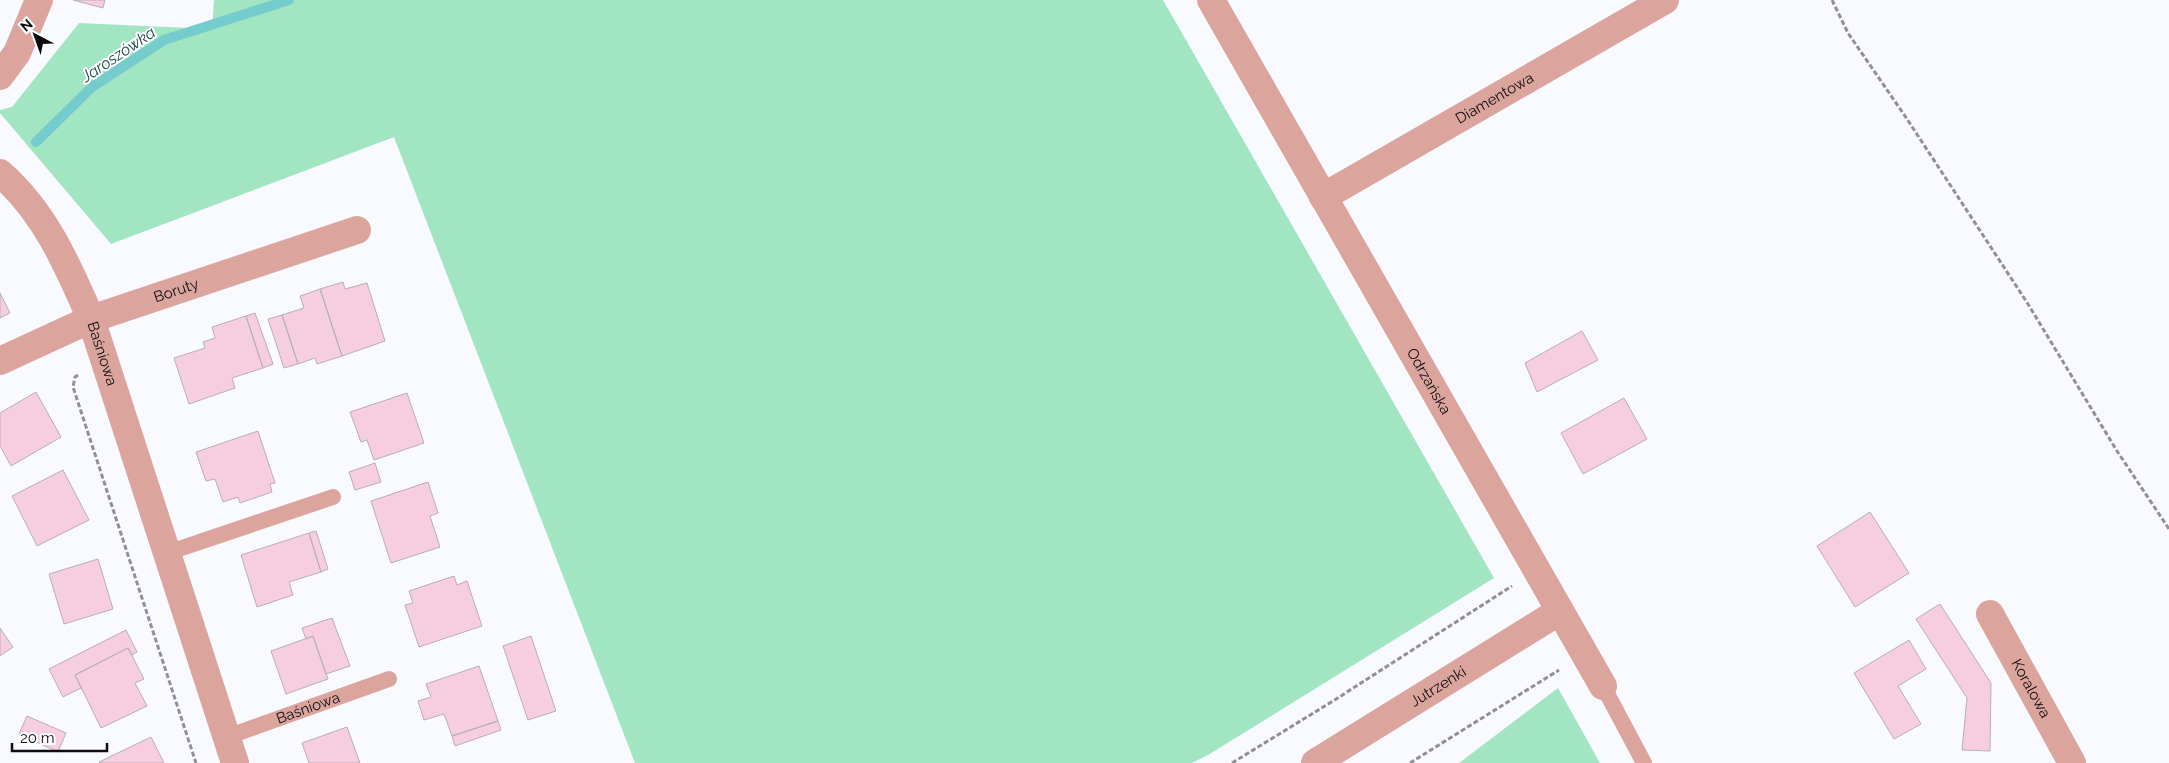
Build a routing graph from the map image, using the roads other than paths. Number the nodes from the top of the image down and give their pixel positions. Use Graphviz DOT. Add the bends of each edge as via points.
graph roads {
  1 [pos="39,0"];
  2 [pos="1211,0"];
  3 [pos="1665,0"];
  4 [pos="0,76"];
  5 [pos="0,173"];
  6 [pos="1323,197"];
  7 [pos="357,230"];
  8 [pos="91,319"];
  9 [pos="0,361"];
  10 [pos="333,497"];
  11 [pos="167,553"];
  12 [pos="1560,610"];
  13 [pos="1990,614"];
  14 [pos="389,679"];
  15 [pos="1603,686"];
  16 [pos="227,737"];
  17 [pos="235,763"];
  18 [pos="1315,763"];
  19 [pos="1644,763"];
  20 [pos="2072,763"];
  1 -- 4 [label="street" via="17,53"];
  2 -- 6 [label="street, Odrzańska"];
  3 -- 6 [label="street, Diamentowa"];
  5 -- 8 [label="street, Baśniowa" via="38,214 67,263"];
  6 -- 12 [label="street, Odrzańska"];
  7 -- 8 [label="street, Boruty"];
  8 -- 9 [label="street, Boruty"];
  8 -- 11 [label="street, Baśniowa"];
  10 -- 11 [label="lane"];
  11 -- 16 [label="street, Baśniowa"];
  12 -- 15 [label="street, Odrzańska"];
  12 -- 18 [label="street, Jutrzenki"];
  13 -- 20 [label="street, Koralowa"];
  14 -- 16 [label="lane, Baśniowa"];
  15 -- 19 [label="lane, Odrzańska"];
  16 -- 17 [label="street, Baśniowa"];
}
